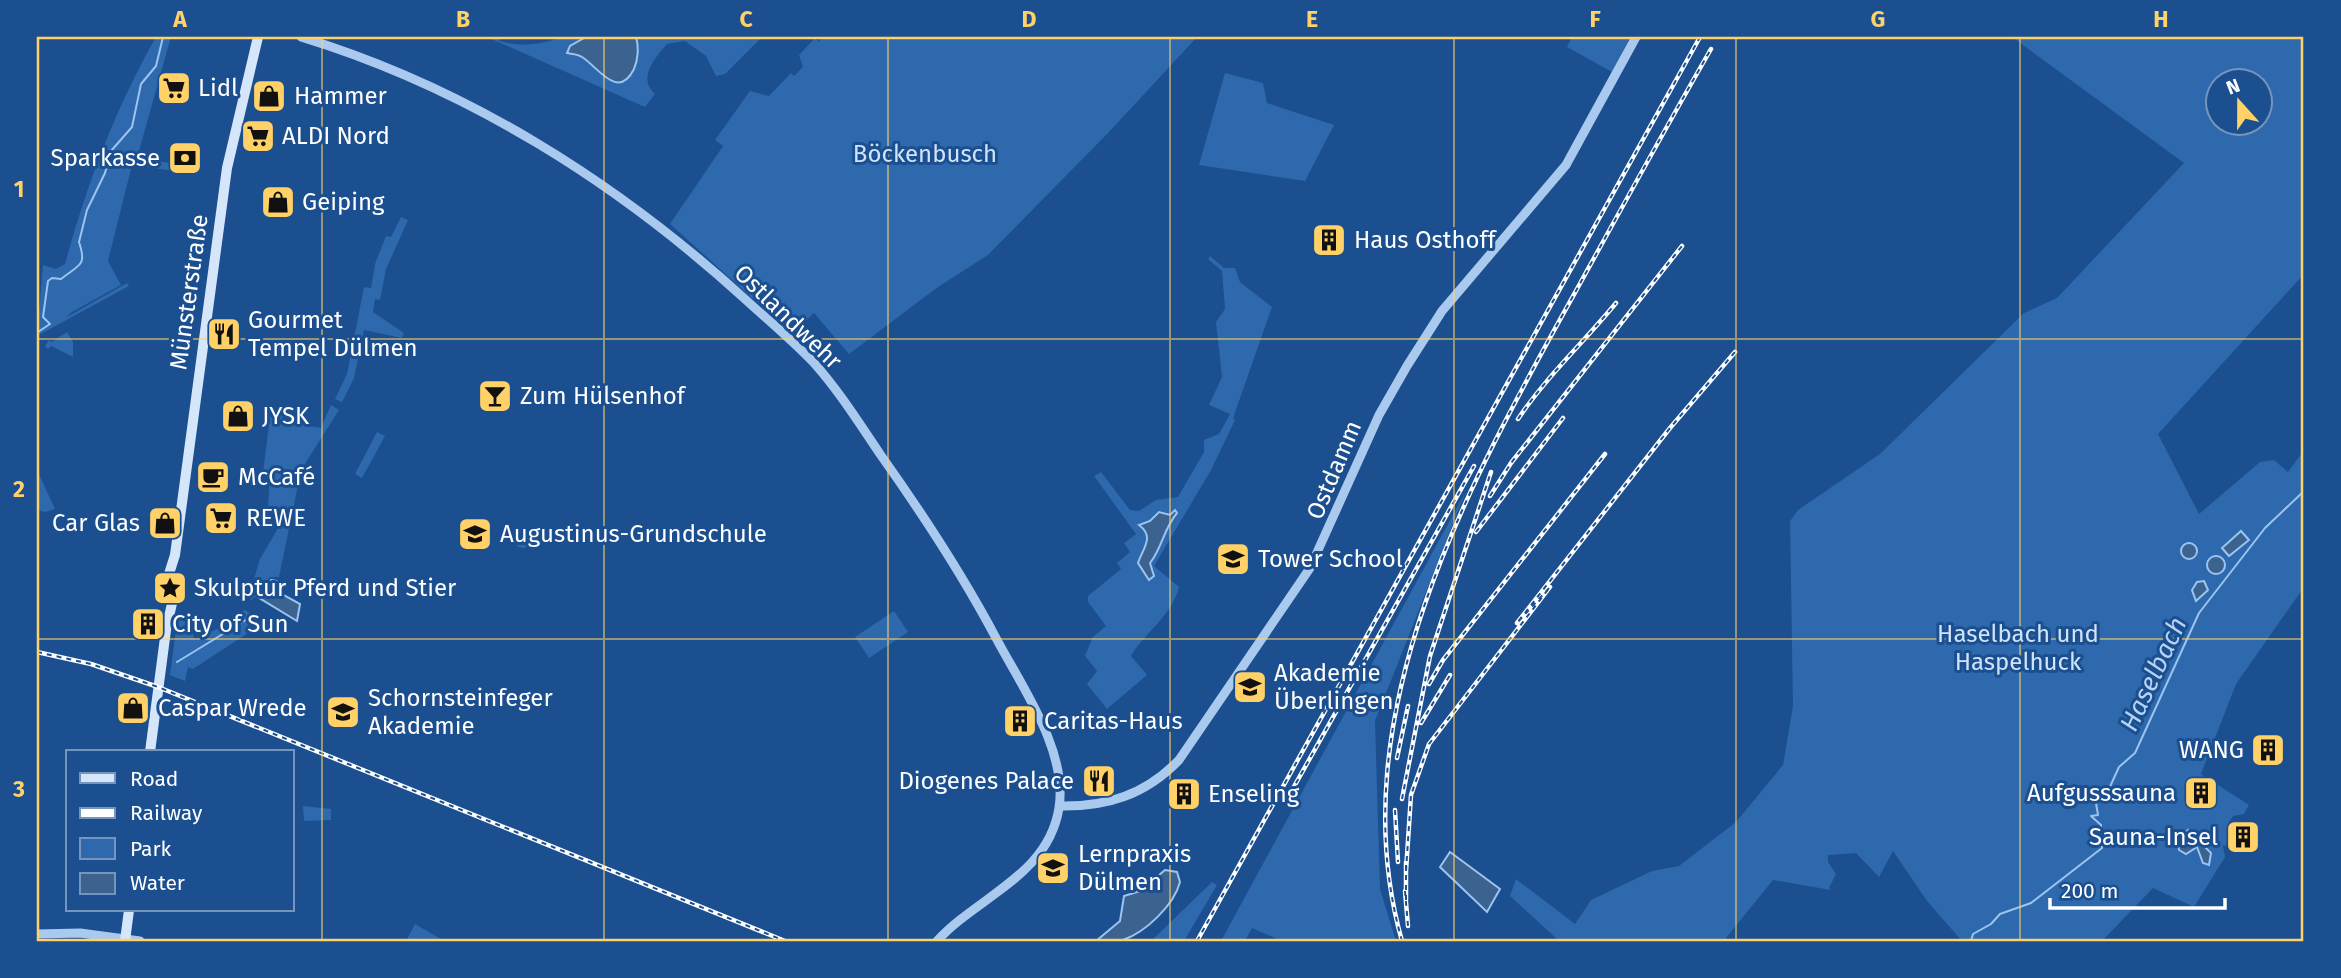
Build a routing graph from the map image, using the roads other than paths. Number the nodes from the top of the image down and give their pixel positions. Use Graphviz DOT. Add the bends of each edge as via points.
graph roads {
  1 [pos="258,37"];
  2 [pos="301,37"];
  3 [pos="1636,37"];
  4 [pos="172,578"];
  5 [pos="169,599"];
  6 [pos="150,750"];
  7 [pos="1059,806"];
  8 [pos="129,912"];
  9 [pos="37,934"];
  10 [pos="125,940"];
  11 [pos="139,941"];
  12 [pos="937,941"];
  1 -- 4 [label="main road, Münsterstraße" via="228,168"];
  2 -- 7 [label="street, Ostlandwehr" via="425,83 570,162 698,257 807,356 901,484 990,629 1055,756 1060,774"];
  3 -- 7 [label="street, Ostdamm" via="1566,165 1442,311 1407,366 1379,415 1310,568 1179,760 1130,796 1103,804"];
  4 -- 5 [label="main road" via="181,590"];
  4 -- 5 [label="main road" via="158,587"];
  5 -- 6 [label="main road"];
  7 -- 12 [label="street" via="1050,836 1033,863"];
  8 -- 10 [label="main road"];
  9 -- 10 [label="street" via="80,933"];
  10 -- 11 [label="street"];
}
